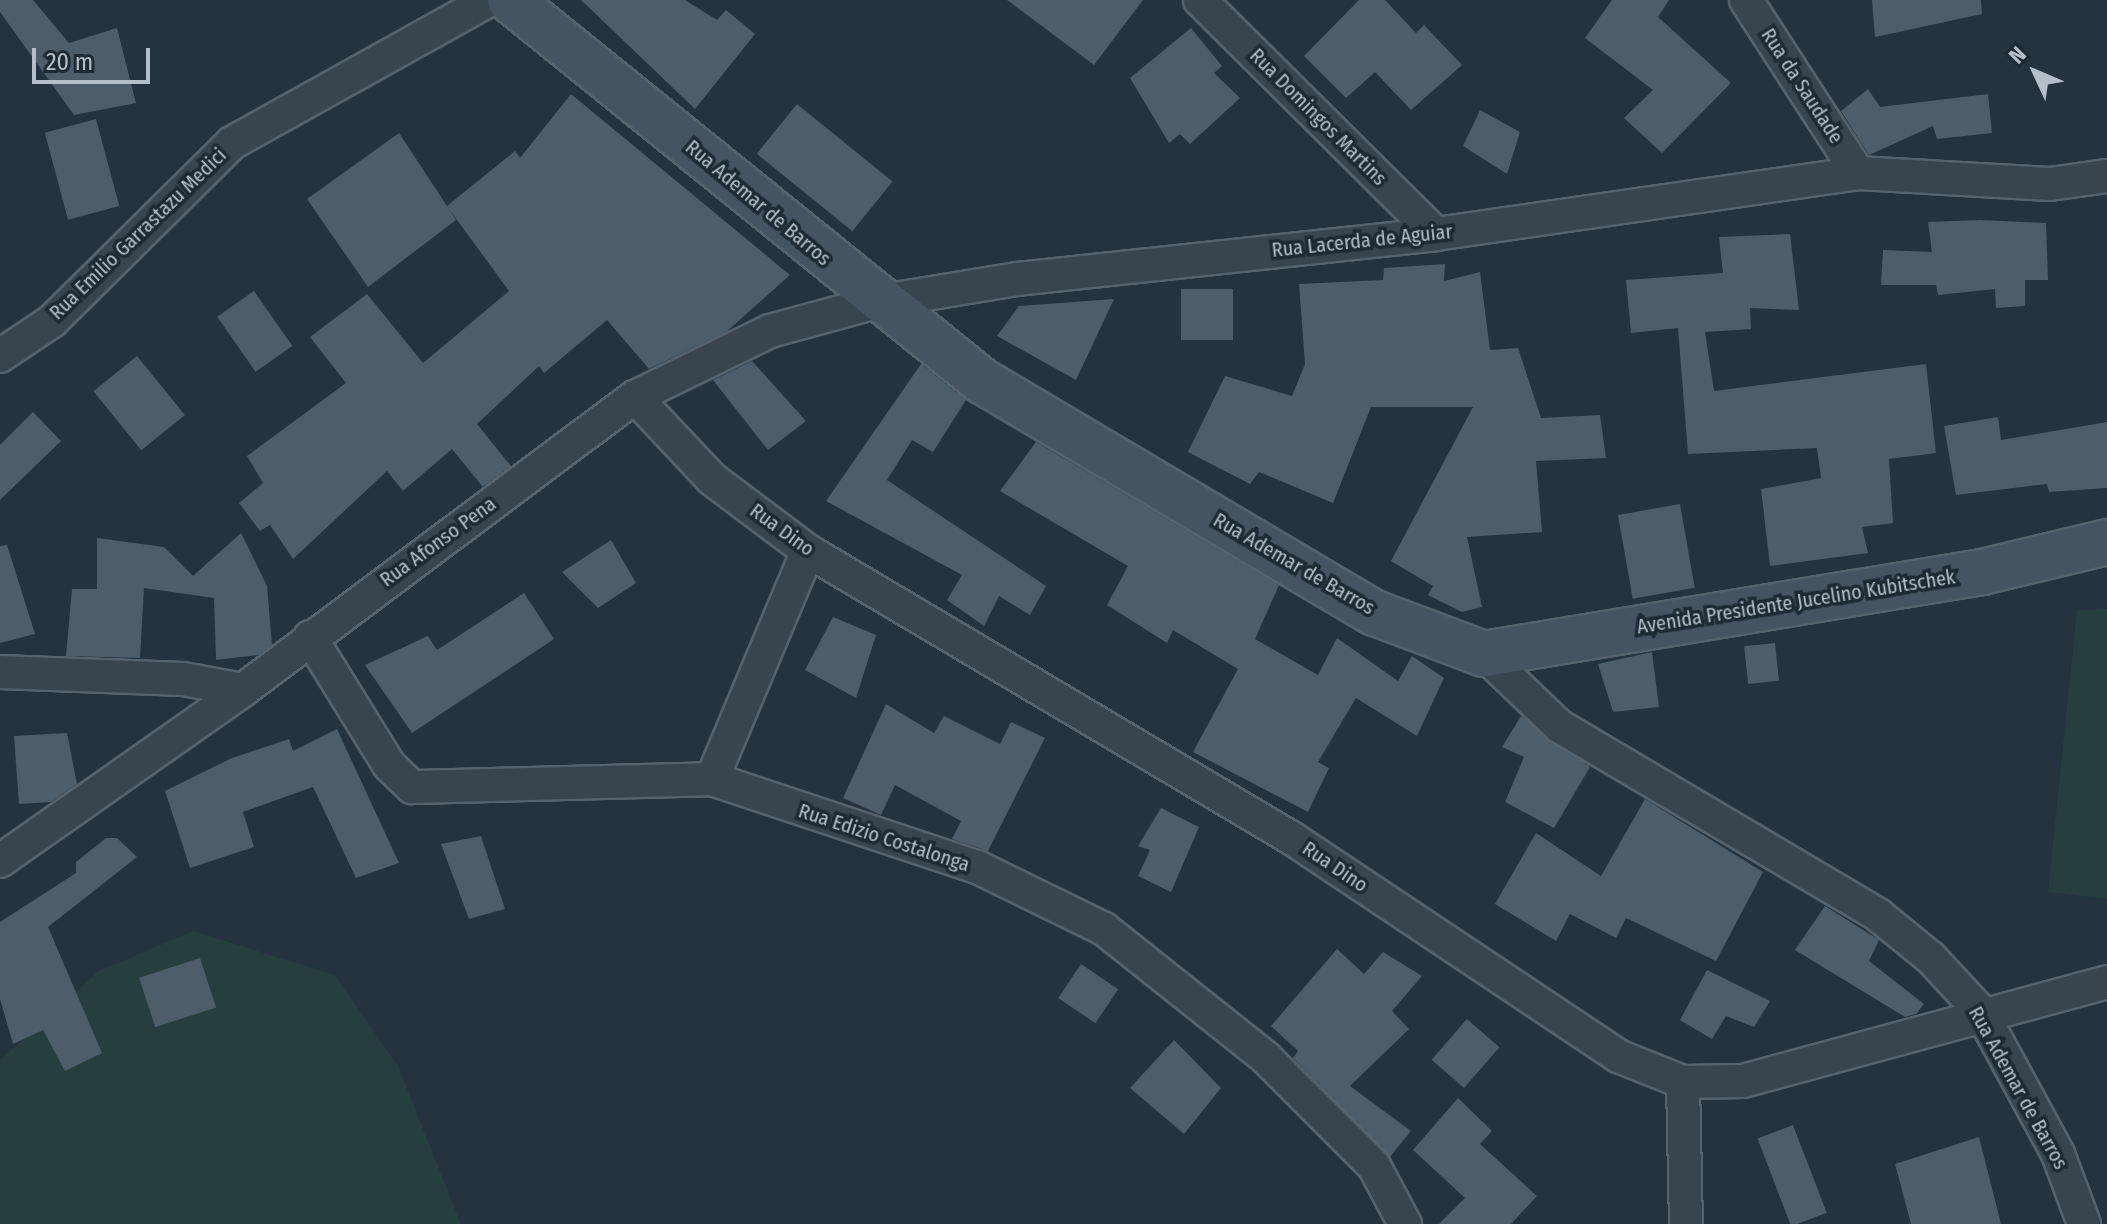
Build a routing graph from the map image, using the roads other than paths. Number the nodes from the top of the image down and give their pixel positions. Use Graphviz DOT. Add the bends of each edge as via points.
graph roads {
  1 [pos="489,0"];
  2 [pos="510,0"];
  3 [pos="1200,0"];
  4 [pos="1746,0"];
  5 [pos="1858,173"];
  6 [pos="2107,176"];
  7 [pos="1436,234"];
  8 [pos="877,302"];
  9 [pos="0,356"];
  10 [pos="635,397"];
  11 [pos="2107,542"];
  12 [pos="808,551"];
  13 [pos="310,637"];
  14 [pos="1484,654"];
  15 [pos="0,672"];
  16 [pos="243,690"];
  17 [pos="712,779"];
  18 [pos="0,861"];
  19 [pos="2107,982"];
  20 [pos="1981,1012"];
  21 [pos="1683,1082"];
  22 [pos="1405,1224"];
  23 [pos="1686,1224"];
  24 [pos="2084,1224"];
  1 -- 9 [label="street, Rua Emilio Garrastazu Medici" via="232,143 52,321"];
  2 -- 8 [label="street, Rua Ademar de Barros"];
  3 -- 7 [label="street, Rua Domingos Martins"];
  4 -- 5 [label="street, Rua da Saudade"];
  5 -- 6 [label="street, Rua Lacerda de Aguiar" via="2050,184"];
  5 -- 7 [label="street, Rua Lacerda de Aguiar"];
  7 -- 8 [label="street, Rua Lacerda de Aguiar" via="1018,279"];
  8 -- 10 [label="street, Rua Lacerda de Aguiar" via="770,331"];
  8 -- 14 [label="street, Rua Ademar de Barros" via="982,381 1375,613"];
  10 -- 12 [label="street, Rua Dino" via="712,479"];
  10 -- 13 [label="street, Rua Afonso Pena"];
  11 -- 14 [label="street, Avenida Presidente Jucelino Kubitschek" via="1982,572"];
  12 -- 17 [label="street"];
  12 -- 21 [label="street, Rua Dino" via="1293,839 1618,1056"];
  13 -- 16 [label="street, Rua Afonso Pena"];
  13 -- 17 [label="street, Rua Edizio Costalonga" via="389,765 412,787"];
  14 -- 20 [label="street, Rua Ademar de Barros" via="1559,726 1878,915"];
  15 -- 16 [label="street" via="183,679"];
  16 -- 18 [label="street, Rua Afonso Pena"];
  17 -- 22 [label="street, Rua Edizio Costalonga" via="977,867 1104,929 1266,1058 1374,1166"];
  19 -- 20 [label="street, Rua Dino"];
  20 -- 21 [label="street, Rua Dino" via="1743,1081"];
  20 -- 24 [label="street, Rua Ademar de Barros" via="2058,1154"];
  21 -- 23 [label="street"];
}
